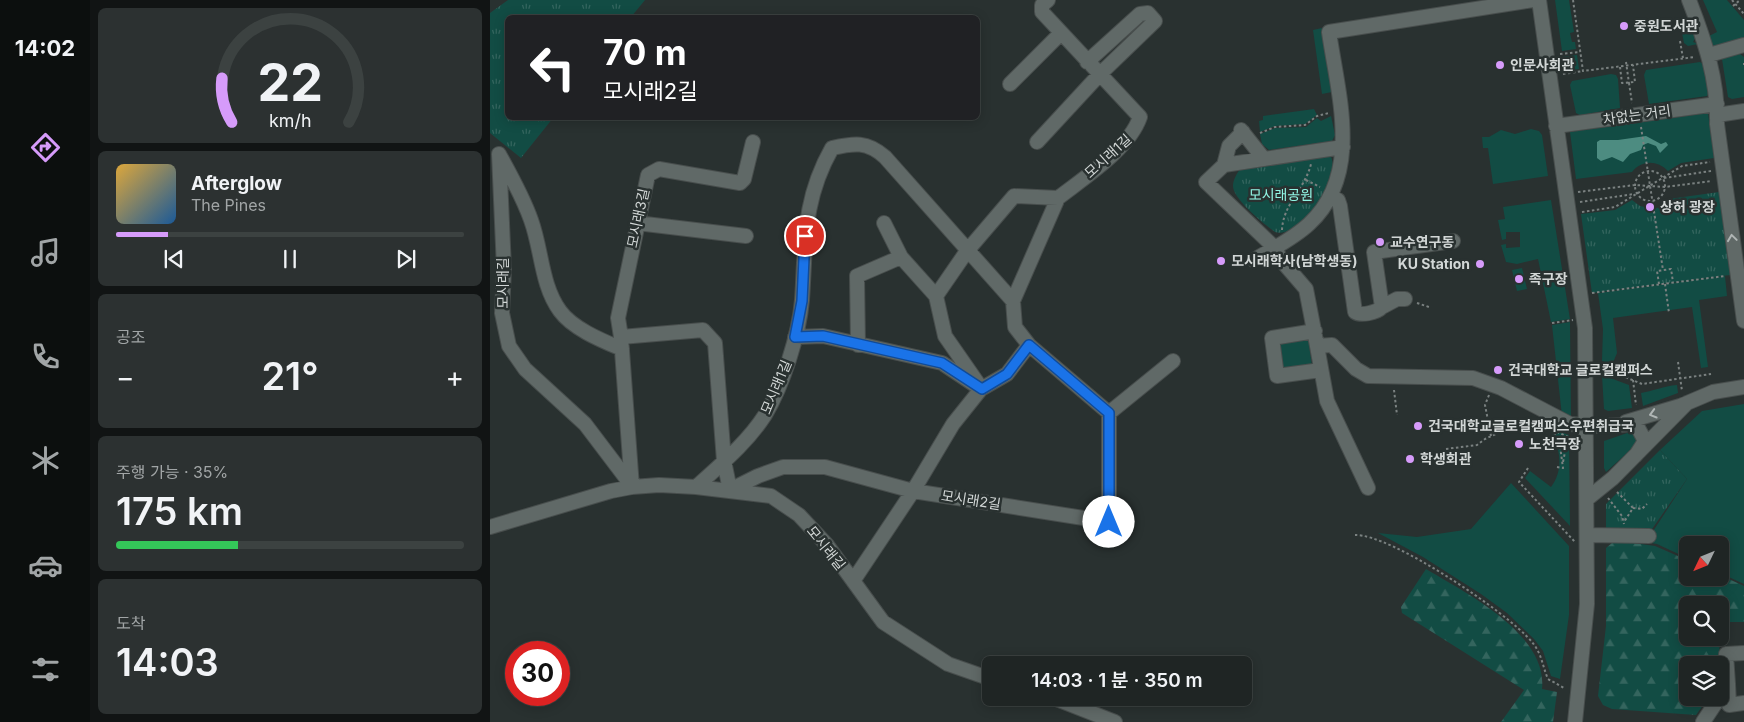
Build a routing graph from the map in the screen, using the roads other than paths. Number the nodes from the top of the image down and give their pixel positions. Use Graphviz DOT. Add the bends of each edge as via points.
graph roads {
  1 [pos="1048,0"];
  2 [pos="1533,0"];
  3 [pos="1539,0"];
  4 [pos="1689,0"];
  5 [pos="1060,34"];
  6 [pos="1744,45"];
  7 [pos="1709,54"];
  8 [pos="1087,62"];
  9 [pos="1099,74"];
  10 [pos="1010,84"];
  11 [pos="1717,110"];
  12 [pos="1744,111"];
  13 [pos="1556,126"];
  14 [pos="753,142"];
  15 [pos="1038,142"];
  16 [pos="1343,147"];
  17 [pos="1264,160"];
  18 [pos="1224,165"];
  19 [pos="1330,196"];
  20 [pos="1058,198"];
  21 [pos="637,223"];
  22 [pos="884,223"];
  23 [pos="746,236"];
  24 [pos="1453,240"];
  25 [pos="1275,248"];
  26 [pos="967,250"];
  27 [pos="901,257"];
  28 [pos="1254,260"];
  29 [pos="1737,272"];
  30 [pos="936,296"];
  31 [pos="1405,299"];
  32 [pos="1012,301"];
  33 [pos="1382,307"];
  34 [pos="1744,321"];
  35 [pos="1315,332"];
  36 [pos="795,337"];
  37 [pos="622,343"];
  38 [pos="858,345"];
  39 [pos="1029,345"];
  40 [pos="1317,346"];
  41 [pos="1173,361"];
  42 [pos="1321,370"];
  43 [pos="1744,387"];
  44 [pos="982,389"];
  45 [pos="1685,398"];
  46 [pos="1109,413"];
  47 [pos="1618,424"];
  48 [pos="1586,426"];
  49 [pos="1636,455"];
  50 [pos="724,462"];
  51 [pos="696,486"];
  52 [pos="632,487"];
  53 [pos="1368,488"];
  54 [pos="730,490"];
  55 [pos="913,491"];
  56 [pos="1587,499"];
  57 [pos="490,527"];
  58 [pos="1587,535"];
  59 [pos="1649,536"];
  60 [pos="853,581"];
  61 [pos="1744,653"];
  62 [pos="1726,656"];
  63 [pos="982,676"];
  64 [pos="1729,704"];
  65 [pos="1744,704"];
  66 [pos="1074,706"];
  67 [pos="1713,706"];
  68 [pos="1115,722"];
  69 [pos="1577,722"];
  70 [pos="1703,722"];
  1 -- 5 [label="street, 모시래1길" via="1042,5 1042,12"];
  2 -- 16 [label="street" via="1329,32"];
  3 -- 13 [label="street"];
  4 -- 7 [label="street"];
  5 -- 8 [label="street, 모시래1길"];
  5 -- 10 [label="street"];
  6 -- 7 [label="street"];
  7 -- 11 [label="street"];
  8 -- 9 [label="street, 모시래1길"];
  8 -- 9 [label="street" via="1140,14 1148,13 1152,17 1155,21"];
  9 -- 15 [label="street"];
  9 -- 20 [label="street, 모시래1길" via="1140,117 1136,131 1100,166"];
  11 -- 12 [label="street, 차없는 거리"];
  11 -- 13 [label="street, 차없는 거리" via="1634,115"];
  29 -- 11 [label="street, one-way"];
  13 -- 48 [label="street" via="1585,323"];
  14 -- 21 [label="street, 모시래3길" via="744,179 740,183 659,169 652,171 646,182"];
  16 -- 17 [label="street"];
  16 -- 19 [label="street" via="1338,176"];
  17 -- 18 [label="street"];
  17 -- 18 [label="street" via="1242,131 1229,146"];
  18 -- 25 [label="street" via="1206,182"];
  19 -- 25 [label="street" via="1307,226"];
  19 -- 33 [label="street" via="1338,200 1340,206 1354,312 1376,312"];
  20 -- 26 [label="street" via="1014,196"];
  20 -- 32 [label="street"];
  21 -- 23 [label="street"];
  21 -- 37 [label="street, 모시래3길" via="618,318"];
  22 -- 27 [label="street"];
  24 -- 33 [label="street" via="1374,252"];
  25 -- 28 [label="street"];
  25 -- 35 [label="street" via="1306,289"];
  26 -- 30 [label="street"];
  26 -- 32 [label="street, 모시래1길"];
  26 -- 36 [label="street, 모시래1길" via="873,147 851,144 832,148 810,202 803,253 802,301"];
  27 -- 30 [label="street"];
  27 -- 38 [label="street" via="856,276"];
  29 -- 34 [label="street"];
  30 -- 44 [label="street" via="945,336"];
  31 -- 33 [label="street" via="1397,299"];
  32 -- 39 [label="street" via="1015,327"];
  35 -- 40 [label="street"];
  35 -- 42 [label="street" via="1272,338 1277,376"];
  36 -- 38 [label="street" via="823,336"];
  36 -- 50 [label="street, 모시래1길" via="782,379 764,416"];
  37 -- 50 [label="street" via="704,330 715,343"];
  37 -- 52 [label="street, 모시래3길"];
  37 -- 52 [label="street, 모시래길" via="592,336 561,313 548,291 542,255 531,220 499,154 504,269 502,313 509,346 525,369 585,424"];
  38 -- 44 [label="street" via="942,363"];
  39 -- 44 [label="street" via="1007,374"];
  39 -- 46 [label="street"];
  40 -- 42 [label="street"];
  40 -- 48 [label="street" via="1329,344 1335,347 1356,369 1368,376 1473,378 1502,388 1558,419"];
  41 -- 46 [label="street"];
  42 -- 53 [label="street" via="1331,410"];
  43 -- 45 [label="street"];
  44 -- 55 [label="street" via="953,424"];
  45 -- 47 [label="street, one-way"];
  45 -- 49 [label="street"];
  46 -- 55 [label="street, 모시래2길" via="1109,522"];
  47 -- 48 [label="street"];
  47 -- 49 [label="street" via="1638,425 1644,441"];
  48 -- 56 [label="street"];
  49 -- 56 [label="street"];
  50 -- 51 [label="street, 모시래1길"];
  50 -- 54 [label="street"];
  51 -- 52 [label="street, 모시래길"];
  51 -- 54 [label="street, 모시래길"];
  52 -- 57 [label="street, 모시래길" via="610,490"];
  54 -- 55 [label="street, 모시래2길" via="783,467 825,467"];
  54 -- 60 [label="street, 모시래길" via="771,496 799,515 827,544"];
  55 -- 60 [label="street"];
  56 -- 58 [label="street"];
  58 -- 59 [label="street" via="1622,529"];
  58 -- 69 [label="street" via="1586,616"];
  60 -- 63 [label="street, 모시래길" via="883,622 948,664"];
  61 -- 62 [label="street"];
  64 -- 65 [label="street"];
  66 -- 68 [label="street"];
  67 -- 70 [label="street"];
}
